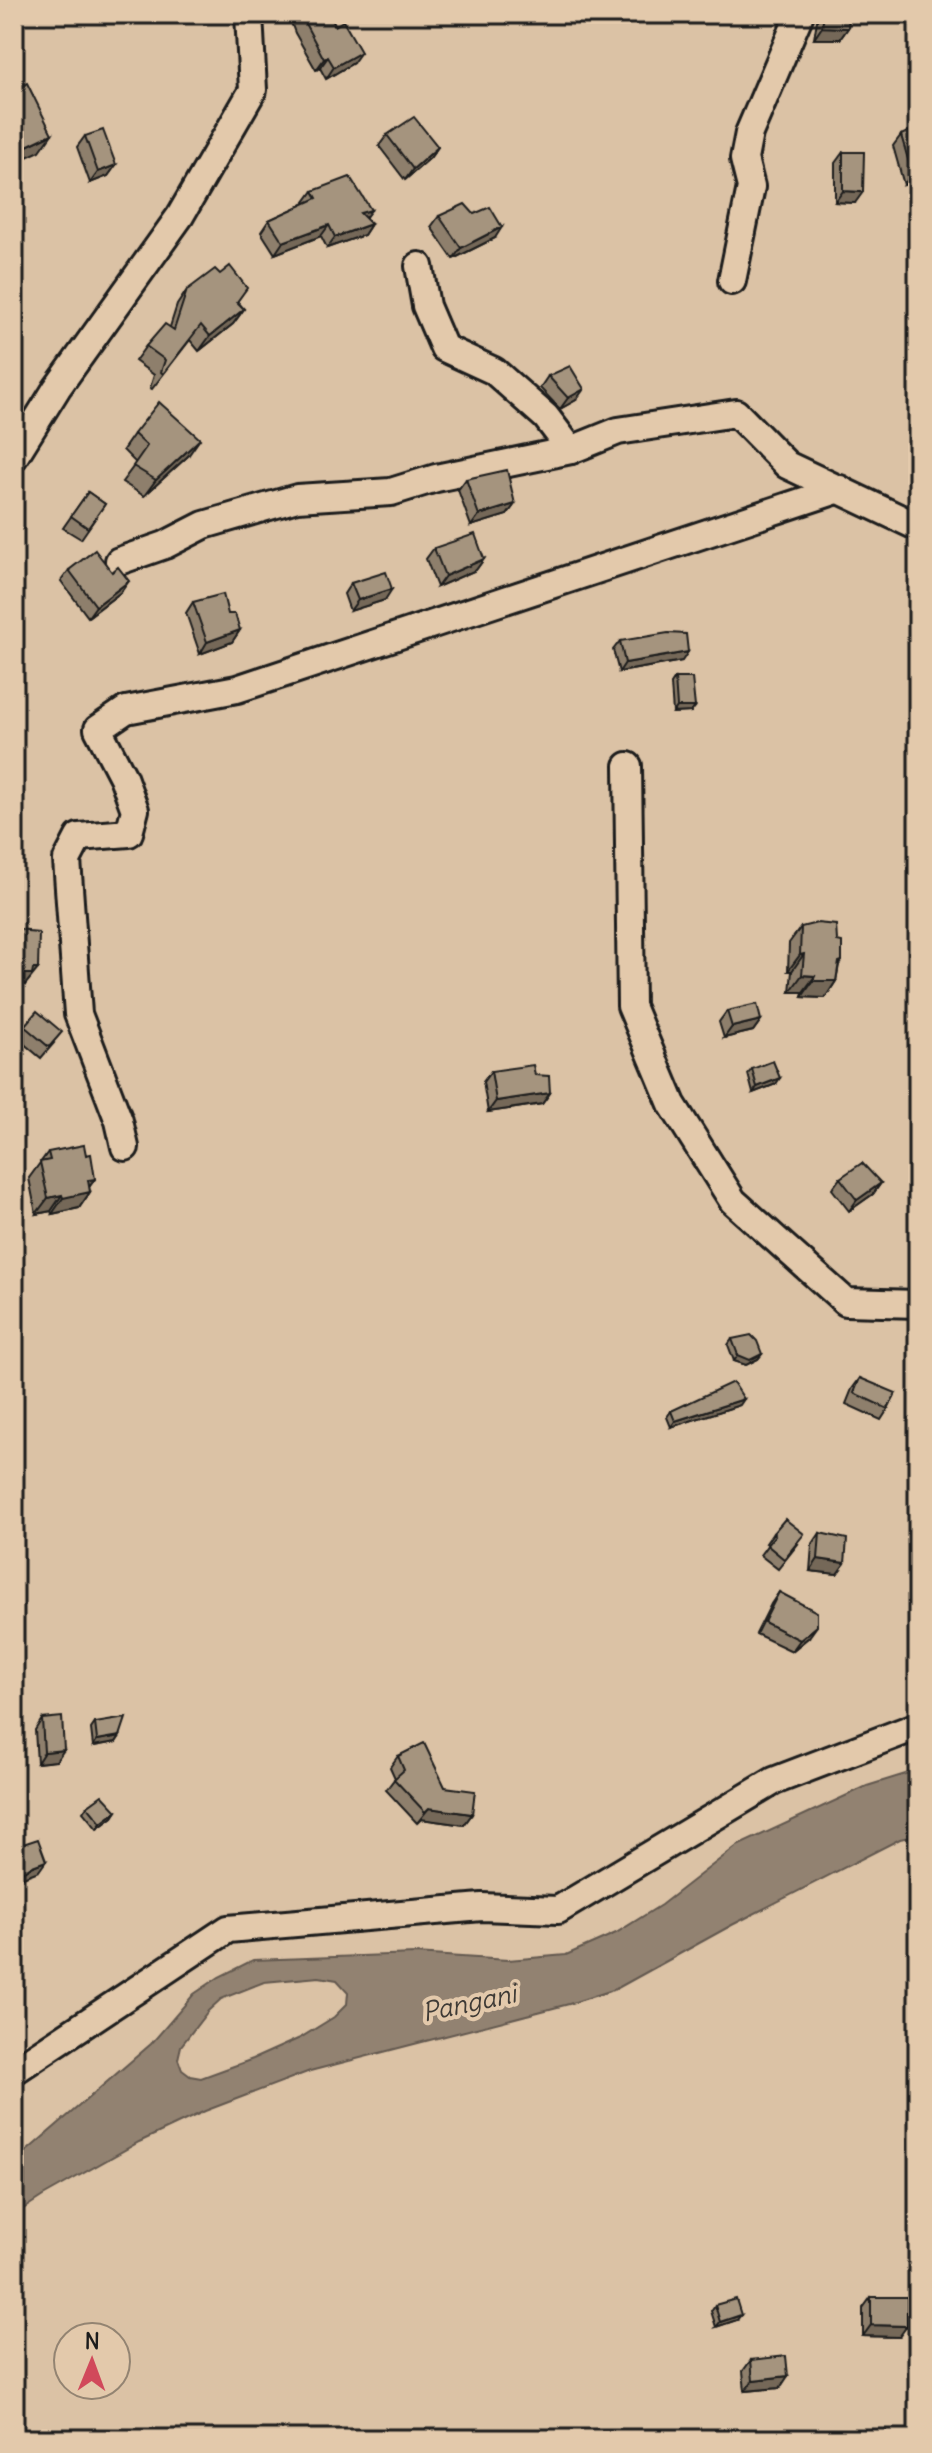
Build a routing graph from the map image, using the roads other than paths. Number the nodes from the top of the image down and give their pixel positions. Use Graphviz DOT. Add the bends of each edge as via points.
graph roads {
  1 [pos="249,14"];
  2 [pos="800,14"];
  3 [pos="419,266"];
  4 [pos="732,281"];
  5 [pos="571,450"];
  6 [pos="14,457"];
  7 [pos="840,489"];
  8 [pos="918,527"];
  9 [pos="119,561"];
  10 [pos="628,766"];
  11 [pos="125,1147"];
  12 [pos="918,1304"];
  13 [pos="918,1726"];
  14 [pos="14,2071"];
  1 -- 6 [label="street" via="253,90 180,216"];
  2 -- 4 [label="street" via="749,133 744,159 751,187"];
  3 -- 5 [label="street" via="426,306 444,348 494,371 546,417"];
  5 -- 7 [label="street" via="618,431 736,413 787,465"];
  5 -- 9 [label="street" via="391,492 297,498 204,525"];
  7 -- 8 [label="street"];
  7 -- 11 [label="street" via="237,689 126,710 98,729 135,810 129,833 79,837 67,860 78,1014"];
  10 -- 12 [label="street" via="631,1006 672,1104 733,1201 846,1302"];
  13 -- 14 [label="street" via="774,1781 558,1910 482,1907 228,1929"];
}
